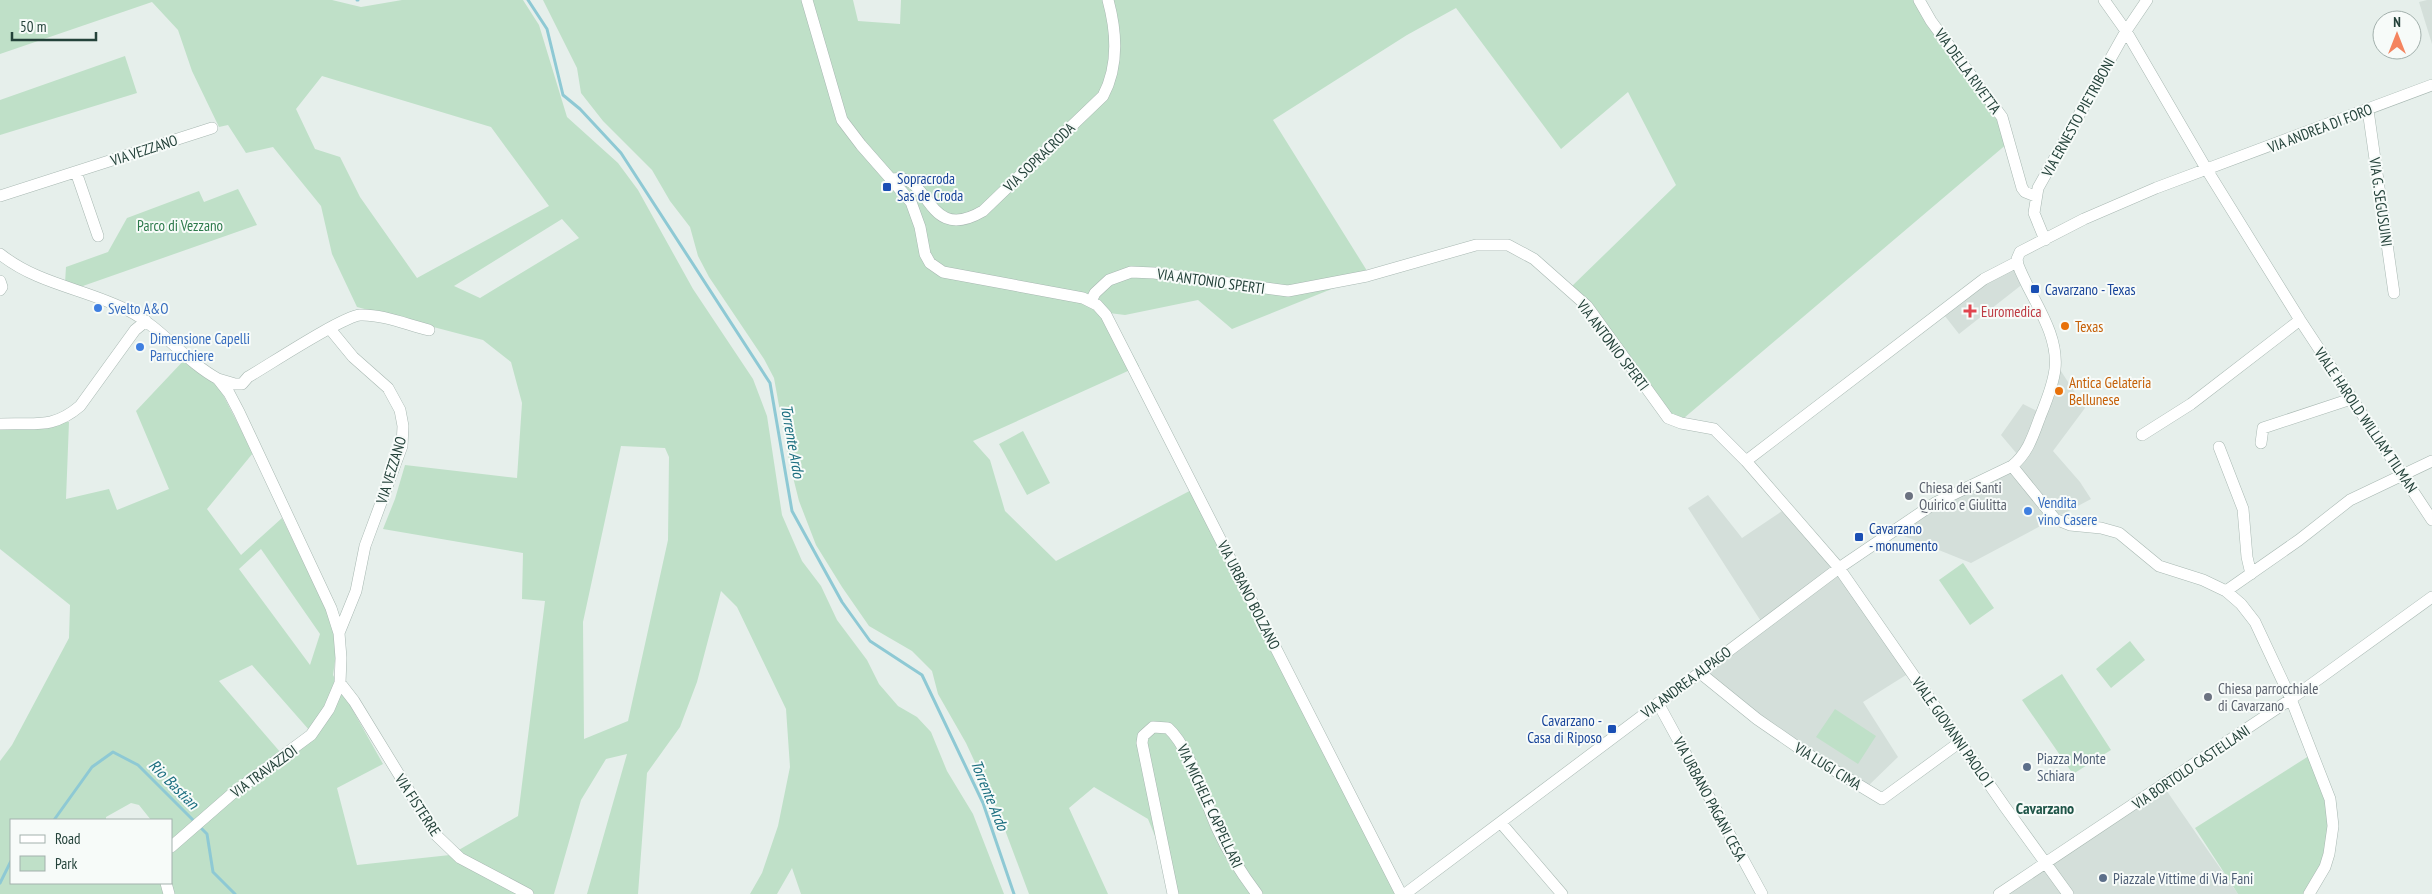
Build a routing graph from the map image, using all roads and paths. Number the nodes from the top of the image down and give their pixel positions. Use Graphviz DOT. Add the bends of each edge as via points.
graph roads {
  1 [pos="807,0"];
  2 [pos="1108,0"];
  3 [pos="1919,0"];
  4 [pos="2104,0"];
  5 [pos="2147,0"];
  6 [pos="2126,32"];
  7 [pos="2432,85"];
  8 [pos="2368,110"];
  9 [pos="212,128"];
  10 [pos="2207,170"];
  11 [pos="76,172"];
  12 [pos="893,179"];
  13 [pos="0,196"];
  14 [pos="2035,196"];
  15 [pos="98,236"];
  16 [pos="2045,240"];
  17 [pos="0,254"];
  18 [pos="2017,262"];
  19 [pos="0,281"];
  20 [pos="0,290"];
  21 [pos="2394,293"];
  22 [pos="1091,301"];
  23 [pos="2300,320"];
  24 [pos="146,321"];
  25 [pos="330,329"];
  26 [pos="429,330"];
  27 [pos="218,379"];
  28 [pos="2351,399"];
  29 [pos="0,424"];
  30 [pos="2142,435"];
  31 [pos="2261,443"];
  32 [pos="2219,447"];
  33 [pos="1746,461"];
  34 [pos="2432,461"];
  35 [pos="2012,466"];
  36 [pos="2402,474"];
  37 [pos="2432,520"];
  38 [pos="1839,568"];
  39 [pos="2251,574"];
  40 [pos="2226,591"];
  41 [pos="2432,597"];
  42 [pos="339,632"];
  43 [pos="1698,672"];
  44 [pos="340,683"];
  45 [pos="2291,699"];
  46 [pos="1658,703"];
  47 [pos="1960,742"];
  48 [pos="1501,823"];
  49 [pos="172,846"];
  50 [pos="2046,864"];
  51 [pos="528,894"];
  52 [pos="1173,894"];
  53 [pos="1257,894"];
  54 [pos="1401,894"];
  55 [pos="1405,894"];
  56 [pos="1562,894"];
  57 [pos="1762,894"];
  58 [pos="1999,894"];
  59 [pos="2068,894"];
  60 [pos="2309,894"];
  1 -- 12 [label="street, VIA SOPRACRODA" via="842,120 860,145"];
  2 -- 12 [label="street, VIA SOPRACRODA" via="1114,29 1115,62 1111,81 1102,96 983,211 962,221 948,218 935,210 914,185 903,179"];
  3 -- 14 [label="street, VIA DELLA RIVETTA" via="1931,22 2002,117 2022,188"];
  4 -- 6 [label="street"];
  5 -- 6 [label="street, VIA ERNESTO PIETRIBONI"];
  6 -- 10 [label="street"];
  6 -- 14 [label="street, VIA ERNESTO PIETRIBONI"];
  7 -- 8 [label="street, VIA ANDREA DI FORO"];
  8 -- 10 [label="street, VIA ANDREA DI FORO"];
  8 -- 21 [label="street, VIA G. SEGUSUINI"];
  9 -- 11 [label="street, VIA VEZZANO"];
  10 -- 16 [label="street, VIA ANDREA DI FORO" via="2084,219"];
  10 -- 23 [label="street, VIALE HAROLD WILLIAM TILMAN"];
  11 -- 13 [label="street, VIA VEZZANO"];
  11 -- 15 [label="street"];
  12 -- 22 [label="street, VIA SOPRACRODA" via="911,202 925,254 936,268"];
  14 -- 16 [label="street" via="2034,213"];
  16 -- 18 [label="street, VIA ANDREA DI FORO" via="2020,252"];
  17 -- 24 [label="street, VIA VEZZANO" via="35,276 109,301"];
  18 -- 33 [label="street" via="1984,279"];
  18 -- 35 [label="street" via="2049,332 2055,367 2032,441"];
  19 -- 20 [label="street"];
  22 -- 33 [label="street, VIA ANTONIO SPERTI" via="1109,280 1131,272 1288,291 1367,276 1469,246 1488,243 1508,245 1534,259 1587,306 1668,418 1681,424 1714,429"];
  22 -- 54 [label="street, VIA URBANO BOLZANO" via="1106,315"];
  23 -- 28 [label="street, VIALE HAROLD WILLIAM TILMAN"];
  23 -- 30 [label="street" via="2190,404"];
  24 -- 27 [label="street, VIA VEZZANO"];
  24 -- 29 [label="street" via="135,330 71,414 50,423"];
  25 -- 26 [label="street, VIA VEZZANO" via="359,315"];
  25 -- 27 [label="street, VIA VEZZANO" via="248,377 242,384"];
  25 -- 42 [label="street, VIA VEZZANO" via="353,357 388,388 400,410 403,426 402,446 365,546 356,590"];
  27 -- 42 [label="street, VIA VEZZANO" via="229,393 247,430 323,589"];
  28 -- 31 [label="street" via="2263,428"];
  28 -- 36 [label="street, VIALE HAROLD WILLIAM TILMAN"];
  32 -- 39 [label="street" via="2242,509"];
  33 -- 38 [label="street, VIA ANTONIO SPERTI"];
  34 -- 36 [label="street"];
  35 -- 38 [label="street, VIA ANDREA ALPAGO" via="1924,510"];
  35 -- 40 [label="street" via="2054,519 2119,534 2159,566"];
  36 -- 37 [label="street, VIALE HAROLD WILLIAM TILMAN"];
  36 -- 39 [label="street" via="2350,500"];
  38 -- 43 [label="street, VIA ANDREA ALPAGO"];
  38 -- 47 [label="street, VIALE GIOVANNI PAOLO I"];
  39 -- 40 [label="street"];
  40 -- 45 [label="street" via="2255,622"];
  41 -- 45 [label="street, VIA BORTOLO CASTELLANI"];
  42 -- 44 [label="street, VIA VEZZANO"];
  43 -- 46 [label="street, VIA ANDREA ALPAGO"];
  43 -- 47 [label="street, VIA LUGI CIMA" via="1757,719 1882,799"];
  44 -- 49 [label="street, VIA TRAVAZZOI" via="312,736 233,793"];
  44 -- 51 [label="street, VIA FISTERRE" via="436,835 460,858"];
  45 -- 50 [label="street, VIA BORTOLO CASTELLANI"];
  45 -- 60 [label="street" via="2326,784 2332,813 2327,861"];
  46 -- 48 [label="street, VIA ANDREA ALPAGO"];
  46 -- 57 [label="street, VIA URBANO PAGANI CESA"];
  47 -- 50 [label="street, VIALE GIOVANNI PAOLO I"];
  48 -- 55 [label="street, VIA ANDREA ALPAGO"];
  48 -- 56 [label="street"];
  50 -- 58 [label="street, VIA BORTOLO CASTELLANI"];
  50 -- 59 [label="street, VIALE GIOVANNI PAOLO I"];
  52 -- 53 [label="street, VIA MICHELE CAPPELLARI" via="1142,744 1143,736 1153,727 1168,728 1179,740 1236,866"];
}
